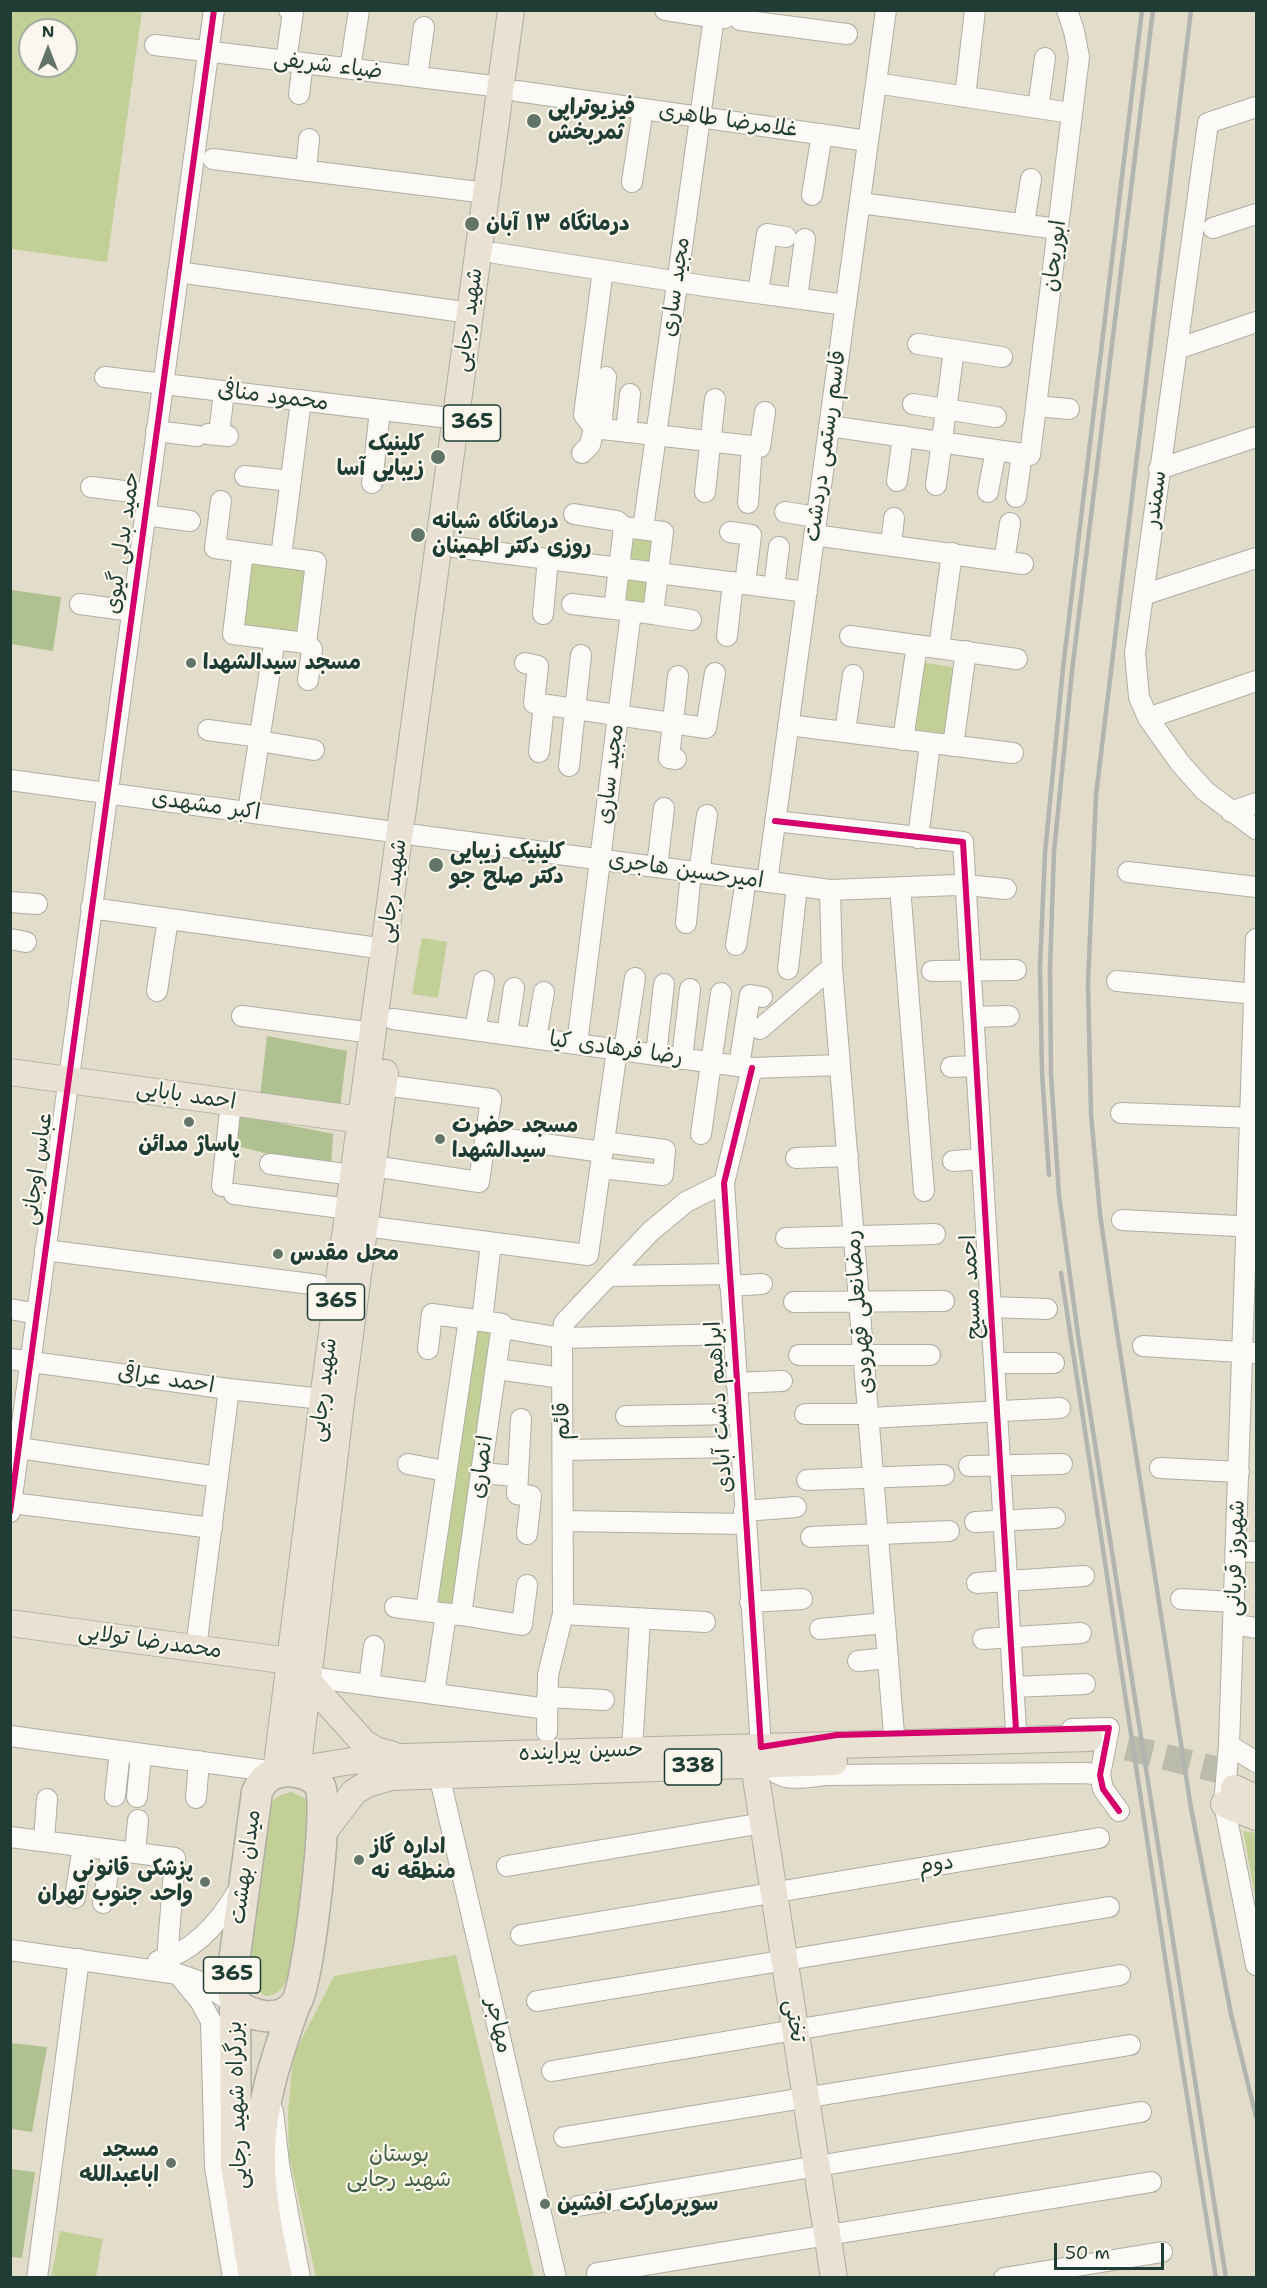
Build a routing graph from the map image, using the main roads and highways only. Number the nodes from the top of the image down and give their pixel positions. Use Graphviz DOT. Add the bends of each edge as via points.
graph roads {
  1 [pos="511,10"];
  2 [pos="528,10"];
  3 [pos="509,89"];
  4 [pos="408,834"];
  5 [pos="383,1026"];
  6 [pos="10,1072"];
  7 [pos="370,1121"];
  8 [pos="332,1400"];
  9 [pos="10,1623"];
  10 [pos="289,1661"];
  11 [pos="308,1679"];
  12 [pos="1096,1749"];
  13 [pos="402,1757"];
  14 [pos="761,1759"];
  15 [pos="352,1761"];
  16 [pos="289,1771"];
  17 [pos="367,1784"];
  18 [pos="1244,1785"];
  19 [pos="1257,1817"];
  20 [pos="322,1834"];
  21 [pos="235,2004"];
  22 [pos="295,2004"];
  23 [pos="224,2049"];
  24 [pos="278,2057"];
  25 [pos="254,2277"];
  26 [pos="277,2277"];
  27 [pos="834,2277"];
  1 -- 3 [label="main road, شهید رجایی / 365"];
  2 -- 3 [label="main road, شهید رجایی / 365"];
  3 -- 4 [label="main road, شهید رجایی / 365" via="495,253"];
  3 -- 4 [label="main road, شهید رجایی / 365" via="486,193"];
  4 -- 5 [label="main road, شهید رجایی / 365"];
  4 -- 5 [label="main road, شهید رجایی / 365" via="385,949"];
  5 -- 7 [label="main road, شهید رجایی / 365"];
  5 -- 7 [label="main road, شهید رجایی / 365" via="384,1085"];
  6 -- 7 [label="main road, احمد بابایی"];
  7 -- 8 [label="main road, شهید رجایی / 365"];
  8 -- 10 [label="main road, شهید رجایی / 365"];
  8 -- 11 [label="main road, شهید رجایی / 365"];
  9 -- 10 [label="main road, محمدرضا تولایی"];
  10 -- 16 [label="main road, شهید رجایی / 365"];
  11 -- 13 [label="main road" via="363,1743"];
  11 -- 16 [label="main road, شهید رجایی / 365"];
  12 -- 14 [label="main road, حسین پیراینده / 338"];
  13 -- 14 [label="main road, حسین پیراینده / 338" via="632,1750"];
  13 -- 15 [label="main road, حسین پیراینده / 338"];
  14 -- 17 [label="main road, حسین پیراینده / 338" via="391,1777"];
  14 -- 27 [label="main road, تختی" via="763,1823"];
  15 -- 16 [label="main road, حسین پیراینده / 338"];
  15 -- 17 [label="main road" via="337,1770 338,1786 345,1790"];
  16 -- 20 [label="highway" via="313,1778 320,1785"];
  16 -- 21 [label="highway, میدان بهشت / 365" via="264,1778 257,1792 232,1977"];
  17 -- 20 [label="main road, حسین پیراینده / 338" via="354,1792"];
  18 -- 19 [label="main road"];
  20 -- 22 [label="highway" via="304,1980"];
  21 -- 22 [label="highway, 365" via="253,2014 269,2016 284,2014"];
  21 -- 23 [label="highway, بزرگراه شهید رجایی / 365"];
  22 -- 24 [label="highway, بزرگراه شهید رجایی"];
  23 -- 24 [label="highway" via="254,2025 272,2026"];
  23 -- 25 [label="highway, بزرگراه شهید رجایی / 365" via="236,2165"];
  24 -- 26 [label="highway, بزرگراه شهید رجایی" via="266,2101 260,2164"];
}
